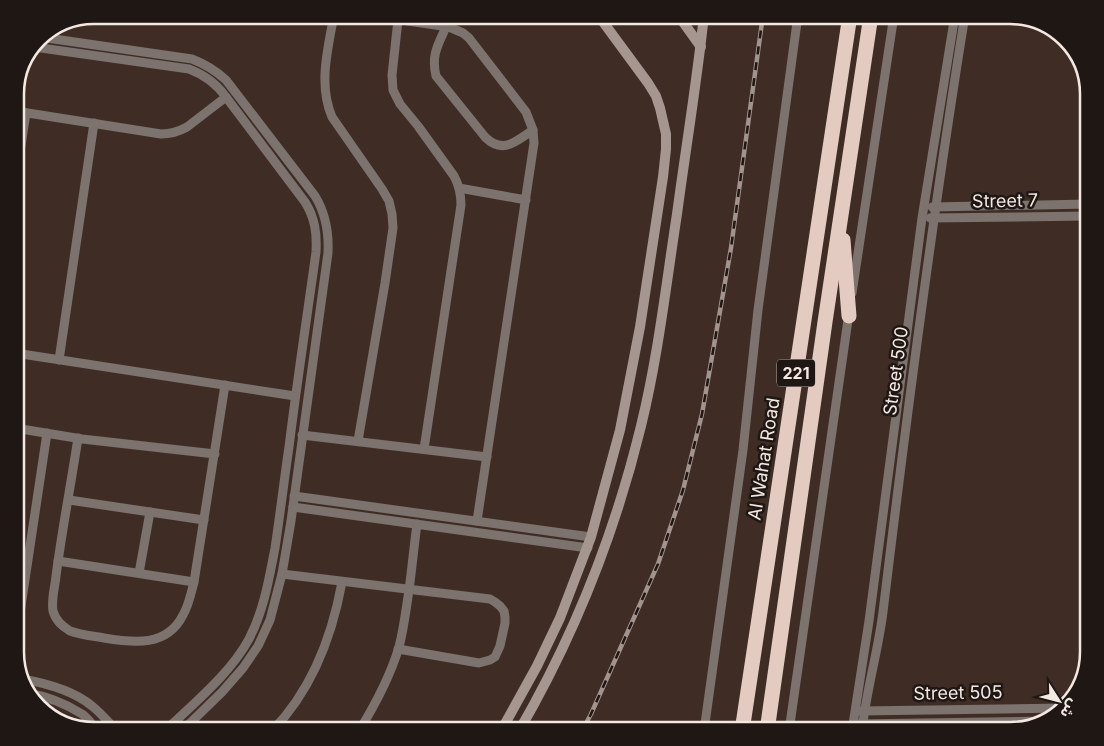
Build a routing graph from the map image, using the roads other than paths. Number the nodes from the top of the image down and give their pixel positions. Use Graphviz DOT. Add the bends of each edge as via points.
graph roads {
  1 [pos="332,24"];
  2 [pos="398,24"];
  3 [pos="425,24"];
  4 [pos="605,24"];
  5 [pos="684,24"];
  6 [pos="703,24"];
  7 [pos="797,24"];
  8 [pos="849,24"];
  9 [pos="870,24"];
  10 [pos="893,24"];
  11 [pos="954,24"];
  12 [pos="964,24"];
  13 [pos="446,27"];
  14 [pos="51,39"];
  15 [pos="701,47"];
  16 [pos="41,48"];
  17 [pos="155,53"];
  18 [pos="153,63"];
  19 [pos="226,97"];
  20 [pos="26,113"];
  21 [pos="94,123"];
  22 [pos="24,126"];
  23 [pos="533,130"];
  24 [pos="936,133"];
  25 [pos="948,134"];
  26 [pos="288,161"];
  27 [pos="664,166"];
  28 [pos="279,167"];
  29 [pos="683,168"];
  30 [pos="459,188"];
  31 [pos="526,200"];
  32 [pos="1080,204"];
  33 [pos="924,207"];
  34 [pos="936,207"];
  35 [pos="841,214"];
  36 [pos="1080,216"];
  37 [pos="922,218"];
  38 [pos="934,218"];
  39 [pos="849,316"];
  40 [pos="306,323"];
  41 [pos="318,325"];
  42 [pos="24,355"];
  43 [pos="59,360"];
  44 [pos="225,385"];
  45 [pos="295,396"];
  46 [pos="24,429"];
  47 [pos="47,433"];
  48 [pos="302,435"];
  49 [pos="78,438"];
  50 [pos="358,442"];
  51 [pos="424,449"];
  52 [pos="215,454"];
  53 [pos="487,456"];
  54 [pos="294,496"];
  55 [pos="69,500"];
  56 [pos="293,507"];
  57 [pos="150,512"];
  58 [pos="204,520"];
  59 [pos="478,521"];
  60 [pos="417,524"];
  61 [pos="277,535"];
  62 [pos="288,536"];
  63 [pos="592,537"];
  64 [pos="588,548"];
  65 [pos="58,561"];
  66 [pos="139,573"];
  67 [pos="282,574"];
  68 [pos="194,582"];
  69 [pos="342,582"];
  70 [pos="24,586"];
  71 [pos="409,590"];
  72 [pos="398,650"];
  73 [pos="30,681"];
  74 [pos="40,696"];
  75 [pos="1052,708"];
  76 [pos="865,711"];
  77 [pos="854,712"];
  78 [pos="90,722"];
  79 [pos="108,722"];
  80 [pos="174,722"];
  81 [pos="191,722"];
  82 [pos="279,722"];
  83 [pos="364,722"];
  84 [pos="506,722"];
  85 [pos="524,722"];
  86 [pos="705,722"];
  87 [pos="743,722"];
  88 [pos="768,722"];
  89 [pos="790,722"];
  90 [pos="853,722"];
  91 [pos="864,722"];
  1 -- 50 [label="street" via="325,65 328,107 389,201 393,228"];
  2 -- 30 [label="street" via="393,90 454,176"];
  3 -- 13 [label="street"];
  4 -- 27 [label="street" via="656,96 666,134"];
  5 -- 15 [label="street"];
  6 -- 15 [label="street"];
  7 -- 86 [label="street, Al Wahat Road / 221"];
  8 -- 87 [label="highway, Al Wahat Road / 221"];
  9 -- 35 [label="highway, 221"];
  10 -- 39 [label="street, 221"];
  11 -- 24 [label="street, Street 500"];
  12 -- 25 [label="street, Street 500"];
  13 -- 23 [label="street" via="457,29 469,38 526,112"];
  13 -- 23 [label="street" via="435,50 436,76 490,143 497,146 511,144"];
  14 -- 17 [label="street"];
  15 -- 29 [label="street"];
  16 -- 18 [label="street"];
  17 -- 18 [label="street"];
  17 -- 26 [label="street" via="192,59 216,71"];
  18 -- 19 [label="street" via="200,73"];
  19 -- 21 [label="street" via="186,128 168,134"];
  19 -- 28 [label="street"];
  20 -- 21 [label="street"];
  20 -- 22 [label="street"];
  21 -- 43 [label="street"];
  23 -- 31 [label="street"];
  24 -- 25 [label="street"];
  24 -- 33 [label="street, Street 500"];
  25 -- 34 [label="street, Street 500"];
  26 -- 28 [label="street"];
  26 -- 41 [label="street" via="318,202 328,230"];
  27 -- 29 [label="street"];
  27 -- 63 [label="street" via="640,327 620,430"];
  28 -- 40 [label="street" via="305,202 317,232"];
  29 -- 85 [label="street" via="655,358 626,482 574,622"];
  30 -- 31 [label="street"];
  30 -- 51 [label="street" via="461,205"];
  31 -- 53 [label="street"];
  32 -- 34 [label="street, Street 7"];
  33 -- 34 [label="street, Street 7"];
  33 -- 37 [label="street, Street 500"];
  34 -- 38 [label="street, Street 500"];
  35 -- 39 [label="highway"];
  35 -- 88 [label="highway, 221"];
  36 -- 38 [label="street, Street 7"];
  37 -- 38 [label="street, Street 7"];
  37 -- 77 [label="street, Street 500" via="870,621"];
  38 -- 76 [label="street, Street 500" via="881,624"];
  39 -- 89 [label="street, 221"];
  40 -- 41 [label="street"];
  40 -- 45 [label="street"];
  41 -- 48 [label="street"];
  42 -- 43 [label="street"];
  43 -- 44 [label="street"];
  44 -- 45 [label="street"];
  44 -- 52 [label="street"];
  45 -- 61 [label="street"];
  46 -- 47 [label="street"];
  47 -- 49 [label="street"];
  47 -- 70 [label="street"];
  48 -- 50 [label="street"];
  48 -- 54 [label="street"];
  49 -- 52 [label="street"];
  49 -- 55 [label="street"];
  50 -- 51 [label="street"];
  51 -- 53 [label="street"];
  52 -- 58 [label="street"];
  53 -- 59 [label="street"];
  54 -- 56 [label="street"];
  54 -- 59 [label="street"];
  55 -- 57 [label="street"];
  55 -- 65 [label="street"];
  56 -- 60 [label="street"];
  56 -- 62 [label="street"];
  57 -- 58 [label="street"];
  57 -- 66 [label="street"];
  58 -- 68 [label="street"];
  59 -- 63 [label="street"];
  60 -- 64 [label="street"];
  60 -- 71 [label="street"];
  61 -- 62 [label="street"];
  61 -- 80 [label="street" via="260,616 248,640 214,684"];
  62 -- 67 [label="street"];
  63 -- 64 [label="street"];
  64 -- 84 [label="street" via="560,618"];
  65 -- 66 [label="street"];
  65 -- 68 [label="street" via="53,602 57,620 70,632 127,642 148,641 174,628 189,603"];
  66 -- 68 [label="street"];
  67 -- 69 [label="street"];
  67 -- 81 [label="street" via="270,620 258,646 222,692"];
  69 -- 71 [label="street"];
  69 -- 82 [label="street" via="323,652 296,701"];
  71 -- 72 [label="street"];
  71 -- 72 [label="street" via="490,599 504,611 505,623 498,652 485,662"];
  72 -- 83 [label="street"];
  73 -- 79 [label="street" via="74,695 91,705"];
  74 -- 78 [label="street" via="67,706"];
  75 -- 76 [label="street, Street 505"];
  76 -- 77 [label="street, Street 505"];
  76 -- 91 [label="street, Street 500"];
  77 -- 90 [label="street, Street 500"];
}
